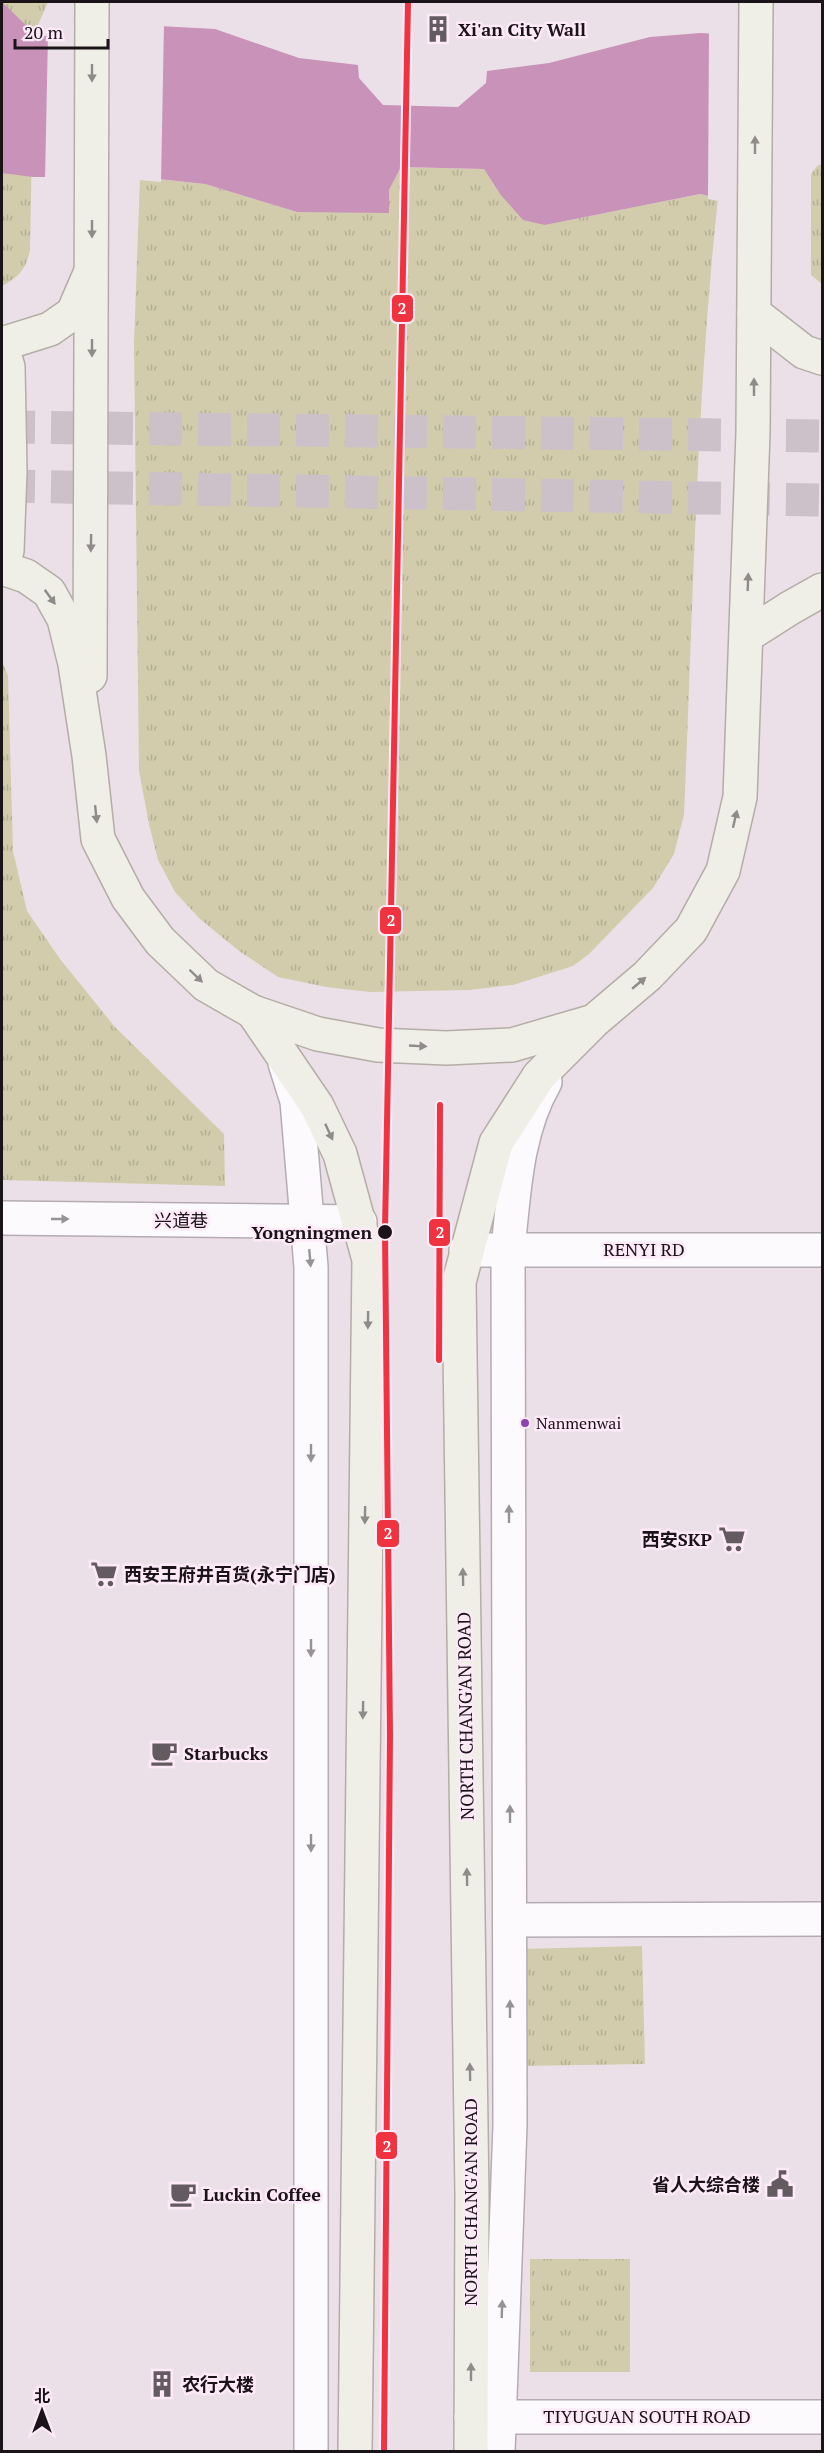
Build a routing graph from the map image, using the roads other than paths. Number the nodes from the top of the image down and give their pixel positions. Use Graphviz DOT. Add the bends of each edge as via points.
graph roads {
  1 [pos="92,8"];
  2 [pos="756,14"];
  3 [pos="93,269"];
  4 [pos="754,313"];
  5 [pos="2,346"];
  6 [pos="822,358"];
  7 [pos="2,560"];
  8 [pos="2,568"];
  9 [pos="822,590"];
  10 [pos="746,636"];
  11 [pos="89,756"];
  12 [pos="253,1012"];
  13 [pos="594,1021"];
  14 [pos="561,1054"];
  15 [pos="282,1055"];
  16 [pos="2,1218"];
  17 [pos="307,1221"];
  18 [pos="360,1222"];
  19 [pos="508,1249"];
  20 [pos="466,1250"];
  21 [pos="822,1250"];
  22 [pos="822,1919"];
  23 [pos="510,1920"];
  24 [pos="484,2417"];
  25 [pos="822,2417"];
  26 [pos="310,2451"];
  27 [pos="355,2451"];
  28 [pos="471,2451"];
  29 [pos="498,2451"];
  1 -- 3 [label="main road, one-way"];
  4 -- 2 [label="main road, NORTH CHANG'AN ROAD, one-way"];
  3 -- 5 [label="main road" via="73,313 50,329"];
  3 -- 11 [label="main road, one-way"];
  4 -- 6 [label="main road" via="804,352"];
  10 -- 4 [label="main road, NORTH CHANG'AN ROAD, one-way"];
  5 -- 7 [label="main road" via="8,367 10,471 7,551"];
  8 -- 11 [label="main road, one-way" via="26,576 49,592 64,619"];
  9 -- 10 [label="main road"];
  13 -- 10 [label="main road, NORTH CHANG'AN ROAD, one-way" via="691,930 723,871 740,797"];
  11 -- 12 [label="main road, one-way" via="98,839 128,898 160,941 206,985"];
  12 -- 13 [label="main road, one-way" via="318,1034 378,1045 446,1048 512,1045"];
  12 -- 15 [label="main road"];
  13 -- 14 [label="main road, NORTH CHANG'AN ROAD"];
  14 -- 19 [label="street" via="536,1097 518,1159"];
  14 -- 20 [label="main road, NORTH CHANG'AN ROAD" via="539,1076 496,1143"];
  15 -- 17 [label="street" via="297,1101"];
  15 -- 18 [label="main road, one-way" via="317,1106 340,1154"];
  16 -- 17 [label="street, 兴道巷, one-way"];
  17 -- 18 [label="street, 兴道巷"];
  17 -- 26 [label="street, one-way" via="311,1267"];
  18 -- 27 [label="main road, one-way" via="369,1260"];
  19 -- 20 [label="street, RENYI RD"];
  19 -- 21 [label="street, RENYI RD"];
  23 -- 19 [label="street, one-way"];
  24 -- 20 [label="main road, NORTH CHANG'AN ROAD, one-way" via="471,2196 459,1281"];
  22 -- 23 [label="street"];
  24 -- 23 [label="street, one-way" via="510,2125"];
  24 -- 25 [label="street, TIYUGUAN SOUTH ROAD"];
  24 -- 28 [label="main road, NORTH CHANG'AN ROAD"];
  24 -- 29 [label="street"];
}
